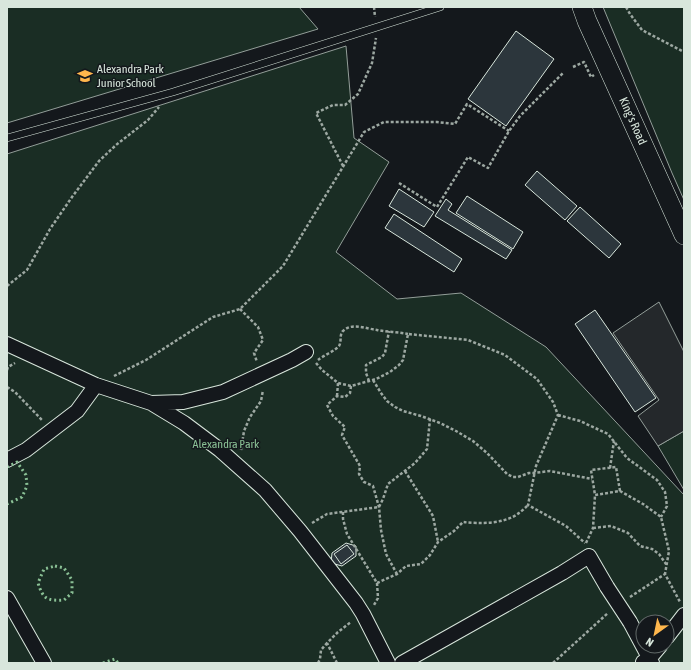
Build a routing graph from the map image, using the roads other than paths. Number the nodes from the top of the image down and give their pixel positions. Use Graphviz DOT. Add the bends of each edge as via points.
graph roads {
  1 [pos="440,7"];
  2 [pos="582,7"];
  3 [pos="7,138"];
  4 [pos="684,235"];
  5 [pos="7,344"];
  6 [pos="306,352"];
  7 [pos="96,385"];
  8 [pos="151,403"];
  9 [pos="7,460"];
  10 [pos="7,598"];
  11 [pos="682,609"];
  12 [pos="675,622"];
  13 [pos="654,654"];
  14 [pos="647,662"];
  15 [pos="44,663"];
  16 [pos="388,663"];
  17 [pos="402,663"];
  1 -- 3 [label="lane" via="173,92"];
  2 -- 4 [label="street, King's Road"];
  5 -- 7 [label="street"];
  6 -- 8 [label="street" via="223,392 183,402"];
  7 -- 8 [label="street"];
  7 -- 9 [label="street" via="77,411 26,450"];
  8 -- 16 [label="street" via="184,423 220,450 265,490 356,603"];
  10 -- 15 [label="street"];
  11 -- 12 [label="street"];
  13 -- 14 [label="street"];
  14 -- 17 [label="street, bridge" via="630,622 587,550 562,573"];
}
